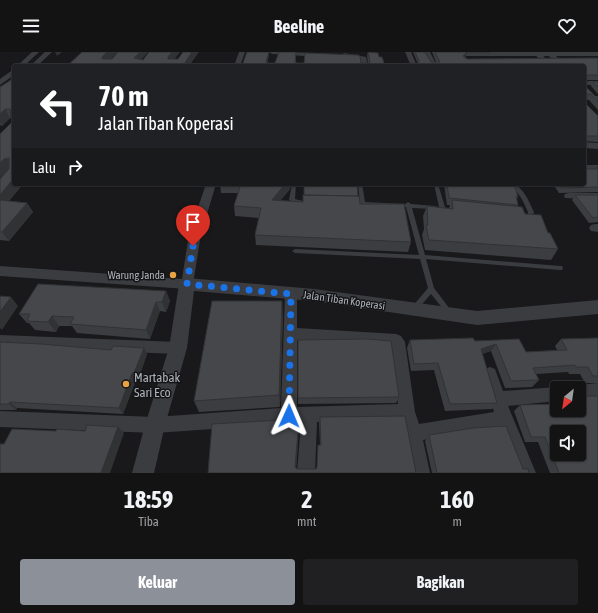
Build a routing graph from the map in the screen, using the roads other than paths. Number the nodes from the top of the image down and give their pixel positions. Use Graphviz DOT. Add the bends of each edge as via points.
graph roads {
  1 [pos="36,52"];
  2 [pos="50,52"];
  3 [pos="242,52"];
  4 [pos="408,52"];
  5 [pos="426,52"];
  6 [pos="548,52"];
  7 [pos="273,54"];
  8 [pos="335,55"];
  9 [pos="538,57"];
  10 [pos="555,59"];
  11 [pos="569,59"];
  12 [pos="327,60"];
  13 [pos="22,64"];
  14 [pos="35,64"];
  15 [pos="238,64"];
  16 [pos="365,64"];
  17 [pos="413,64"];
  18 [pos="433,64"];
  19 [pos="547,64"];
  20 [pos="561,64"];
  21 [pos="12,73"];
  22 [pos="0,83"];
  23 [pos="598,83"];
  24 [pos="586,85"];
  25 [pos="586,87"];
  26 [pos="586,98"];
  27 [pos="597,99"];
  28 [pos="586,143"];
  29 [pos="598,146"];
  30 [pos="586,168"];
  31 [pos="598,168"];
  32 [pos="210,186"];
  33 [pos="294,186"];
  34 [pos="360,186"];
  35 [pos="436,186"];
  36 [pos="514,186"];
  37 [pos="569,196"];
  38 [pos="598,196"];
  39 [pos="310,202"];
  40 [pos="348,203"];
  41 [pos="363,203"];
  42 [pos="408,204"];
  43 [pos="442,208"];
  44 [pos="449,208"];
  45 [pos="519,216"];
  46 [pos="295,251"];
  47 [pos="423,257"];
  48 [pos="560,268"];
  49 [pos="0,270"];
  50 [pos="187,284"];
  51 [pos="431,289"];
  52 [pos="291,294"];
  53 [pos="598,307"];
  54 [pos="413,310"];
  55 [pos="451,315"];
  56 [pos="290,334"];
  57 [pos="0,341"];
  58 [pos="178,348"];
  59 [pos="490,374"];
  60 [pos="598,390"];
  61 [pos="586,391"];
  62 [pos="550,395"];
  63 [pos="499,399"];
  64 [pos="407,412"];
  65 [pos="309,415"];
  66 [pos="289,416"];
  67 [pos="504,418"];
  68 [pos="0,419"];
  69 [pos="155,425"];
  70 [pos="414,433"];
  71 [pos="143,473"];
  72 [pos="306,473"];
  73 [pos="421,473"];
  74 [pos="527,473"];
  1 -- 13 [label="street"];
  2 -- 14 [label="street"];
  3 -- 15 [label="street"];
  4 -- 17 [label="street"];
  5 -- 18 [label="street"];
  6 -- 10 [label="street"];
  7 -- 12 [label="street" via="301,57 327,55"];
  8 -- 16 [label="street" via="362,56"];
  9 -- 10 [label="street"];
  9 -- 19 [label="street"];
  10 -- 11 [label="street"];
  10 -- 20 [label="street"];
  21 -- 22 [label="street"];
  23 -- 24 [label="street"];
  25 -- 27 [label="street"];
  26 -- 27 [label="street"];
  28 -- 29 [label="street"];
  30 -- 31 [label="street"];
  32 -- 50 [label="street" via="195,234"];
  33 -- 39 [label="lane" via="293,202"];
  34 -- 41 [label="lane"];
  35 -- 43 [label="lane"];
  36 -- 45 [label="lane" via="519,189 531,212 530,216"];
  37 -- 38 [label="street"];
  40 -- 41 [label="lane"];
  41 -- 42 [label="lane"];
  42 -- 43 [label="lane"];
  42 -- 47 [label="lane"];
  43 -- 44 [label="lane"];
  46 -- 47 [label="lane"];
  47 -- 48 [label="lane"];
  47 -- 51 [label="lane"];
  49 -- 50 [label="street"];
  50 -- 52 [label="street, Jalan Tiban Koperasi"];
  50 -- 58 [label="street"];
  51 -- 54 [label="lane"];
  51 -- 55 [label="lane"];
  52 -- 54 [label="street, Jalan Tiban Koperasi"];
  52 -- 56 [label="street"];
  53 -- 55 [label="street, Jalan Tiban Koperasi" via="477,318"];
  54 -- 55 [label="street, Jalan Tiban Koperasi"];
  56 -- 64 [label="street" via="396,340"];
  56 -- 66 [label="street"];
  57 -- 58 [label="street"];
  58 -- 69 [label="street"];
  59 -- 63 [label="street"];
  60 -- 61 [label="street"];
  62 -- 63 [label="street"];
  63 -- 67 [label="street"];
  64 -- 65 [label="street"];
  64 -- 70 [label="street"];
  65 -- 66 [label="street"];
  65 -- 72 [label="street"];
  66 -- 69 [label="street"];
  67 -- 70 [label="street"];
  67 -- 74 [label="street"];
  68 -- 69 [label="street"];
  69 -- 71 [label="street"];
  70 -- 73 [label="street"];
}
